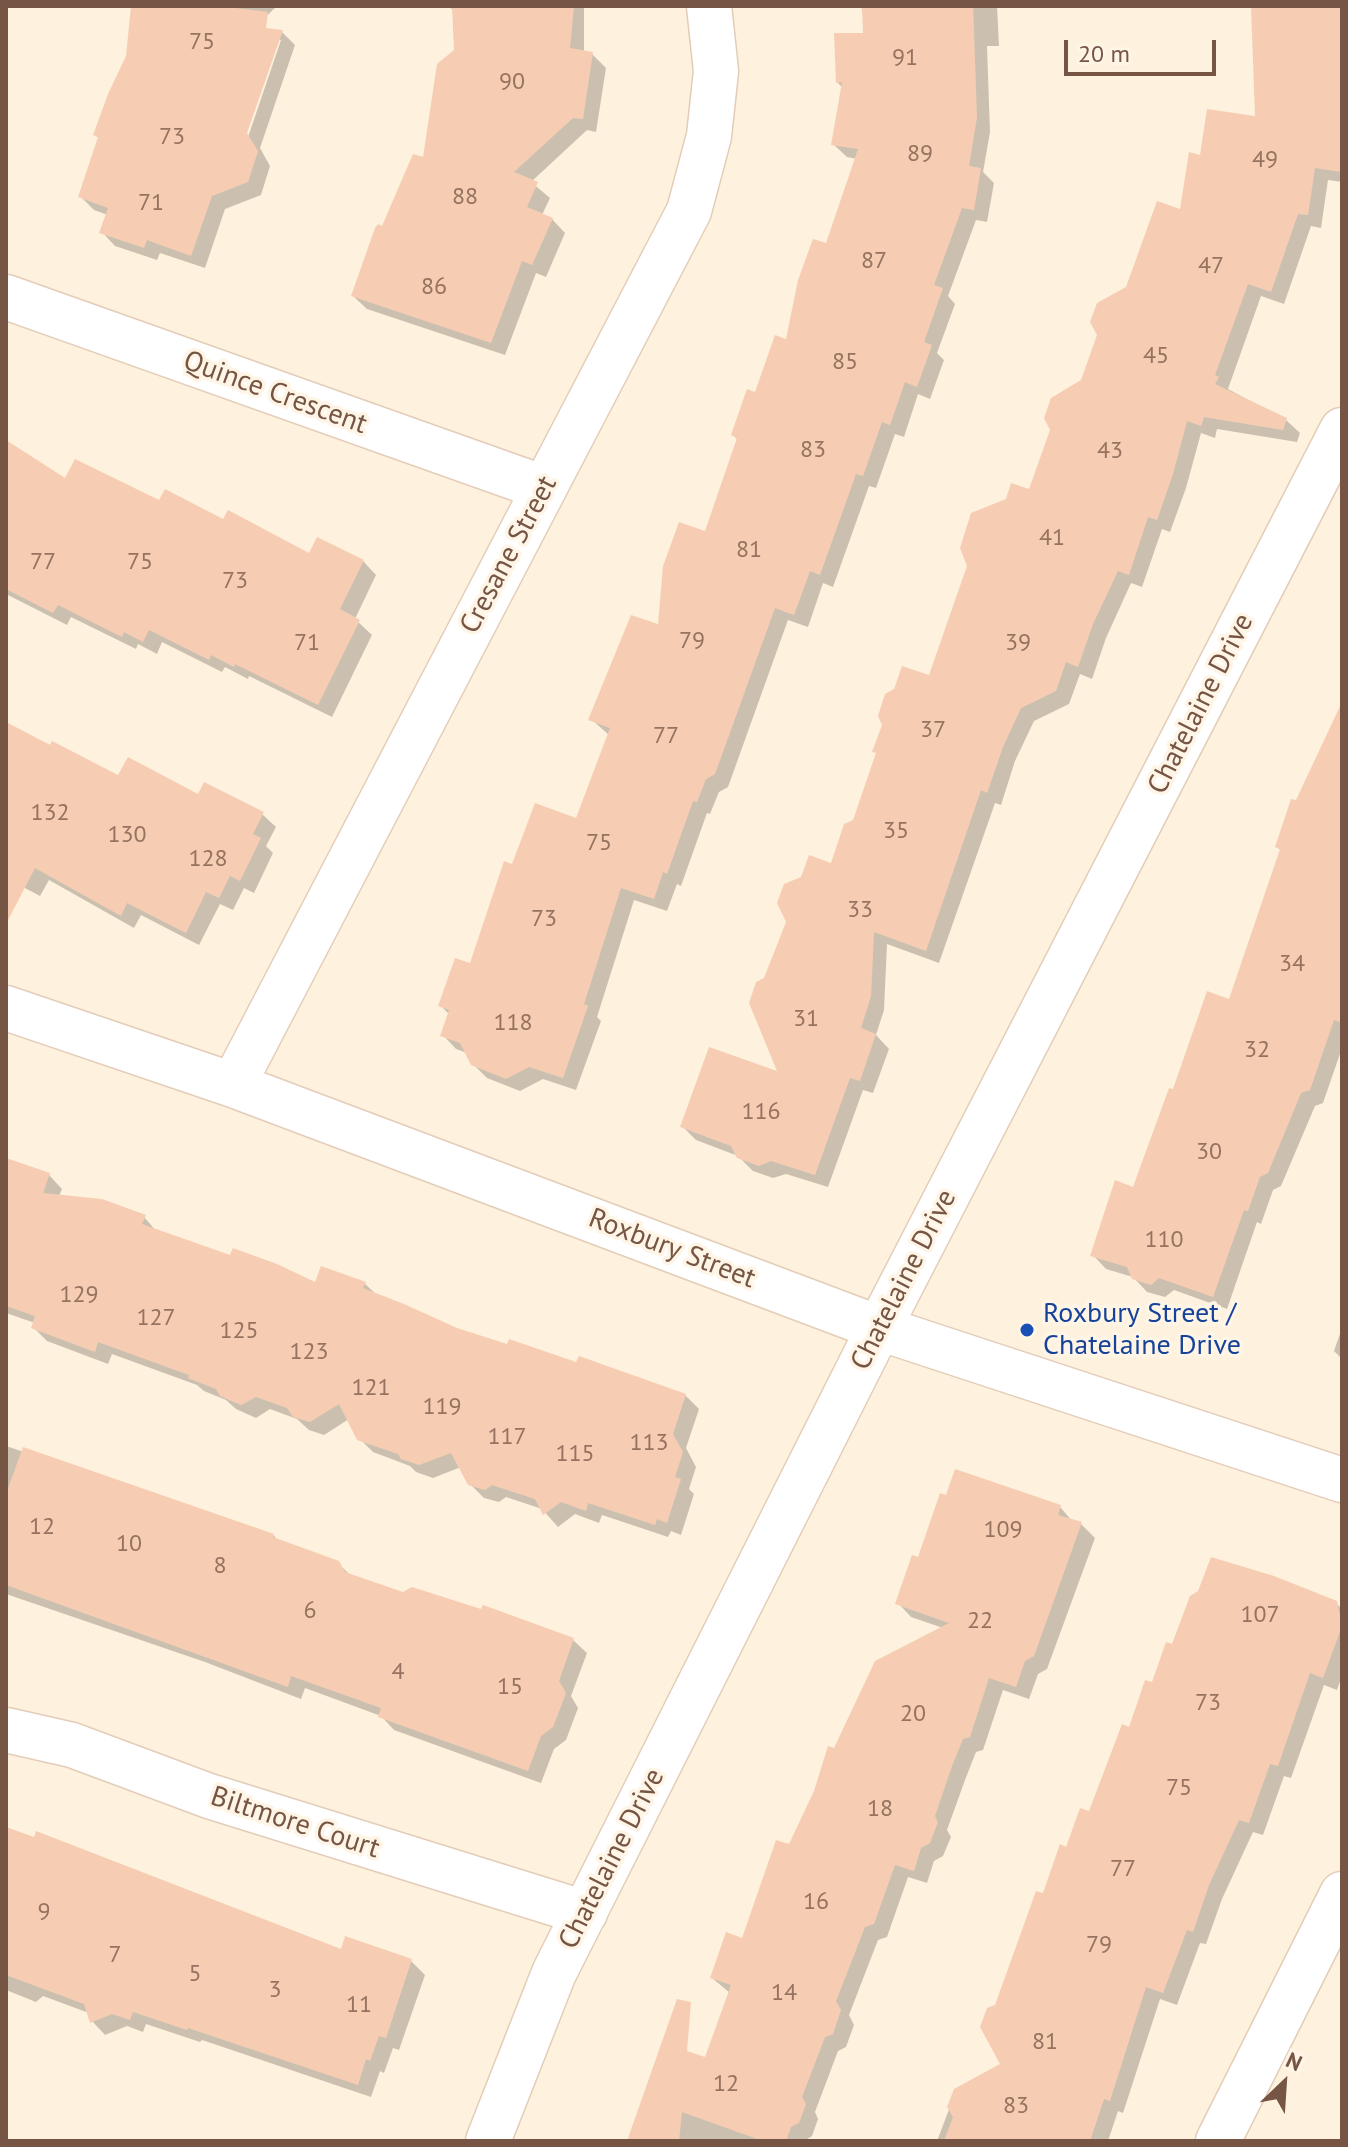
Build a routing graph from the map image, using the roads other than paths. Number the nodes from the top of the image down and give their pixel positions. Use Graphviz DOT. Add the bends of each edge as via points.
graph roads {
  1 [pos="709,6"];
  2 [pos="6,297"];
  3 [pos="1342,430"];
  4 [pos="544,488"];
  5 [pos="6,1008"];
  6 [pos="233,1085"];
  7 [pos="879,1328"];
  8 [pos="1342,1480"];
  9 [pos="6,1730"];
  10 [pos="1342,1894"];
  11 [pos="585,1913"];
  12 [pos="488,2141"];
  13 [pos="1218,2141"];
  1 -- 4 [label="street, Cresane Street" via="716,71 709,136 689,211"];
  2 -- 4 [label="street, Quince Crescent"];
  3 -- 7 [label="street, Chatelaine Drive"];
  4 -- 6 [label="street, Cresane Street"];
  5 -- 6 [label="street, Roxbury Street"];
  6 -- 7 [label="street, Roxbury Street"];
  7 -- 8 [label="street, Roxbury Street"];
  7 -- 11 [label="street, Chatelaine Drive"];
  9 -- 11 [label="street, Biltmore Court" via="72,1745 224,1801"];
  10 -- 13 [label="street"];
  11 -- 12 [label="street, Chatelaine Drive" via="554,1973"];
}
